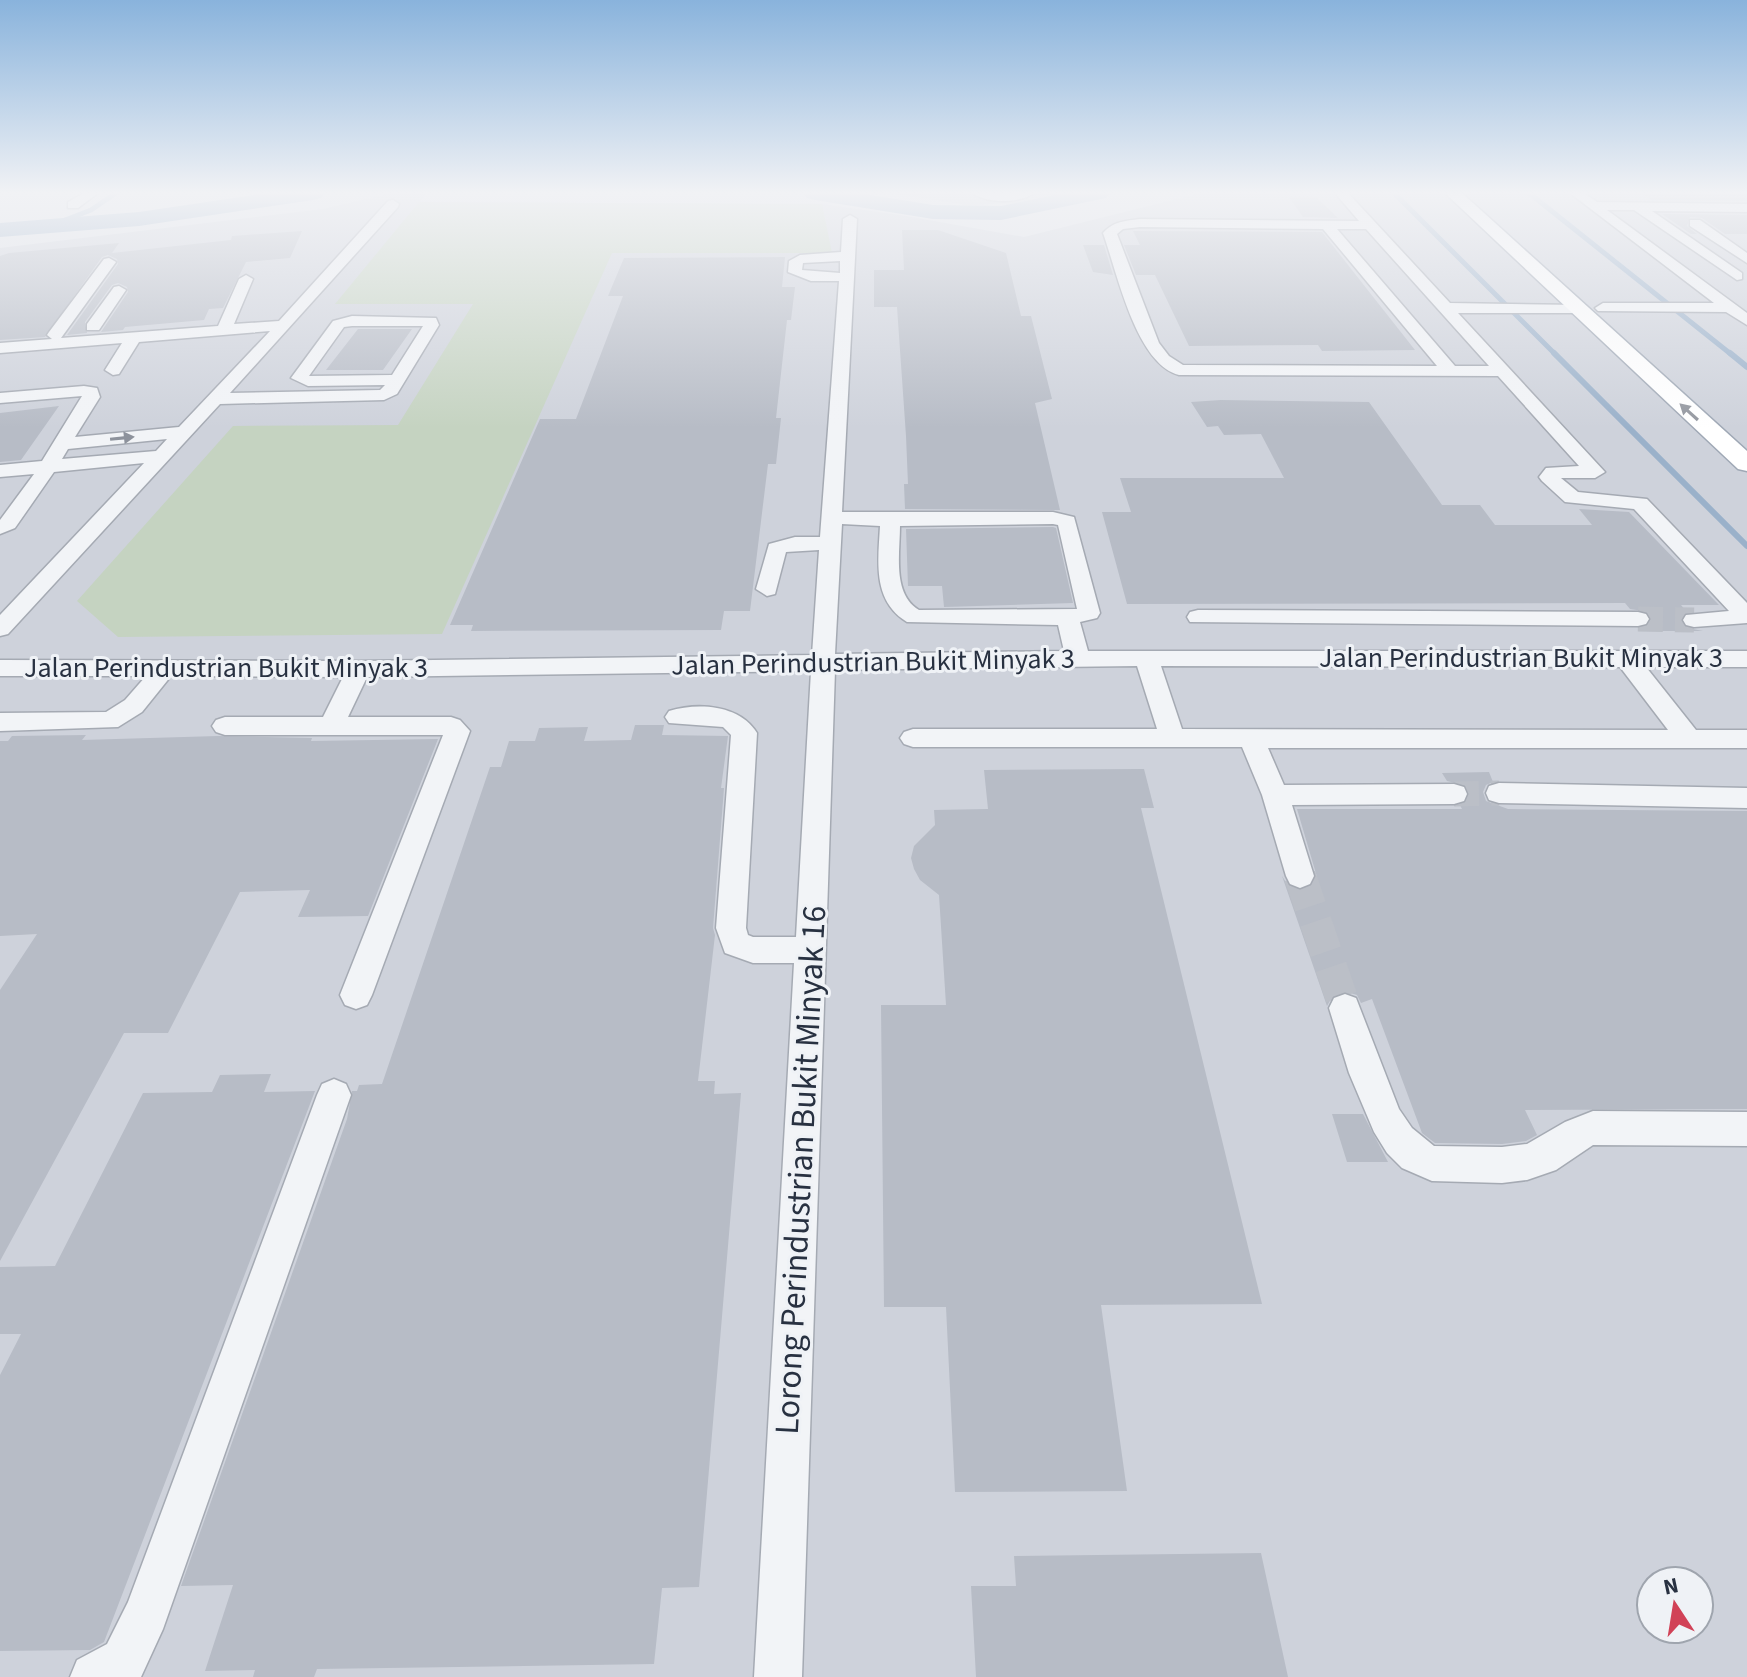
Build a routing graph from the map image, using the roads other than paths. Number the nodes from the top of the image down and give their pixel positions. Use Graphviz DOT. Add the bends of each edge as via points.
graph roads {
  1 [pos="102,271"];
  2 [pos="333,271"];
  3 [pos="795,271"];
  4 [pos="846,271"];
  5 [pos="1124,271"];
  6 [pos="1366,271"];
  7 [pos="1412,271"];
  8 [pos="1536,271"];
  9 [pos="1563,271"];
  10 [pos="1682,271"];
  11 [pos="1731,271"];
  12 [pos="1737,276"];
  13 [pos="846,277"];
  14 [pos="246,279"];
  15 [pos="119,290"];
  16 [pos="108,307"];
  17 [pos="1730,307"];
  18 [pos="1446,308"];
  19 [pos="1575,308"];
  20 [pos="1603,308"];
  21 [pos="74,310"];
  22 [pos="321,311"];
  23 [pos="291,318"];
  24 [pos="1747,320"];
  25 [pos="93,327"];
  26 [pos="224,329"];
  27 [pos="134,336"];
  28 [pos="52,339"];
  29 [pos="0,348"];
  30 [pos="113,370"];
  31 [pos="1450,371"];
  32 [pos="1503,371"];
  33 [pos="398,380"];
  34 [pos="1699,392"];
  35 [pos="0,398"];
  36 [pos="212,399"];
  37 [pos="182,432"];
  38 [pos="57,453"];
  39 [pos="0,455"];
  40 [pos="160,456"];
  41 [pos="1747,464"];
  42 [pos="0,471"];
  43 [pos="832,518"];
  44 [pos="890,520"];
  45 [pos="0,528"];
  46 [pos="830,544"];
  47 [pos="767,589"];
  48 [pos="1198,617"];
  49 [pos="1068,618"];
  50 [pos="1638,619"];
  51 [pos="1694,620"];
  52 [pos="0,629"];
  53 [pos="1146,658"];
  54 [pos="1626,658"];
  55 [pos="1078,659"];
  56 [pos="1747,659"];
  57 [pos="823,662"];
  58 [pos="0,668"];
  59 [pos="164,669"];
  60 [pos="359,669"];
  61 [pos="678,717"];
  62 [pos="0,722"];
  63 [pos="225,726"];
  64 [pos="331,726"];
  65 [pos="913,738"];
  66 [pos="1173,739"];
  67 [pos="1689,739"];
  68 [pos="1747,739"];
  69 [pos="1252,740"];
  70 [pos="1499,793"];
  71 [pos="1454,794"];
  72 [pos="1275,795"];
  73 [pos="1747,798"];
  74 [pos="1300,876"];
  75 [pos="810,950"];
  76 [pos="356,995"];
  77 [pos="1345,1008"];
  78 [pos="334,1095"];
  79 [pos="1747,1129"];
  80 [pos="94,1677"];
  81 [pos="778,1677"];
  1 -- 21 [label="street"];
  2 -- 23 [label="street"];
  3 -- 13 [label="street"];
  4 -- 13 [label="street, Lorong Perindustrian Bukit Minyak 16"];
  5 -- 31 [label="street" via="1151,344 1179,370"];
  6 -- 31 [label="street"];
  7 -- 18 [label="street"];
  8 -- 19 [label="main road"];
  9 -- 20 [label="main road"];
  10 -- 17 [label="street"];
  11 -- 12 [label="street"];
  13 -- 43 [label="street, Lorong Perindustrian Bukit Minyak 16"];
  14 -- 26 [label="street"];
  15 -- 16 [label="street"];
  16 -- 21 [label="street"];
  16 -- 25 [label="street"];
  17 -- 20 [label="street"];
  17 -- 24 [label="street"];
  18 -- 19 [label="street"];
  18 -- 32 [label="street"];
  41 -- 19 [label="main road, one-way"];
  20 -- 34 [label="main road"];
  21 -- 28 [label="street"];
  22 -- 23 [label="street"];
  23 -- 26 [label="street"];
  23 -- 36 [label="street"];
  26 -- 27 [label="street"];
  27 -- 28 [label="street"];
  27 -- 30 [label="street"];
  28 -- 29 [label="street"];
  31 -- 32 [label="street"];
  32 -- 51 [label="street" via="1595,472 1553,472 1549,477 1572,498 1640,503 1740,609 1741,617"];
  33 -- 33 [label="street" via="430,321 339,324 299,378"];
  33 -- 36 [label="street" via="389,393 374,397"];
  35 -- 38 [label="street" via="91,392"];
  36 -- 37 [label="street"];
  38 -- 37 [label="street, one-way"];
  37 -- 40 [label="street"];
  38 -- 39 [label="street"];
  38 -- 40 [label="street"];
  38 -- 42 [label="street"];
  38 -- 45 [label="street"];
  40 -- 52 [label="street"];
  43 -- 44 [label="street"];
  43 -- 46 [label="street, Lorong Perindustrian Bukit Minyak 16"];
  44 -- 49 [label="street" via="891,591 905,613"];
  44 -- 49 [label="street" via="1067,521 1089,613"];
  46 -- 47 [label="street" via="776,548"];
  46 -- 57 [label="street, Lorong Perindustrian Bukit Minyak 16"];
  48 -- 50 [label="street"];
  49 -- 55 [label="street"];
  53 -- 54 [label="street, Jalan Perindustrian Bukit Minyak 3"];
  53 -- 55 [label="street, Jalan Perindustrian Bukit Minyak 3"];
  53 -- 66 [label="street"];
  54 -- 56 [label="street, Jalan Perindustrian Bukit Minyak 3"];
  54 -- 67 [label="street"];
  55 -- 57 [label="street, Jalan Perindustrian Bukit Minyak 3"];
  57 -- 60 [label="street, Jalan Perindustrian Bukit Minyak 3"];
  57 -- 75 [label="street, Lorong Perindustrian Bukit Minyak 16"];
  58 -- 59 [label="street, Jalan Perindustrian Bukit Minyak 3"];
  59 -- 60 [label="street, Jalan Perindustrian Bukit Minyak 3"];
  59 -- 62 [label="street" via="135,707 109,721"];
  60 -- 64 [label="street"];
  61 -- 75 [label="street" via="729,718 744,733 731,928 736,944 753,950"];
  63 -- 64 [label="street"];
  64 -- 76 [label="street" via="451,726 457,731"];
  65 -- 66 [label="street"];
  66 -- 69 [label="street"];
  67 -- 68 [label="street"];
  67 -- 69 [label="street"];
  69 -- 72 [label="street"];
  70 -- 73 [label="street"];
  71 -- 72 [label="street"];
  72 -- 74 [label="street"];
  75 -- 81 [label="street, Lorong Perindustrian Bukit Minyak 16"];
  77 -- 79 [label="street" via="1385,1115 1403,1144 1432,1163 1514,1166 1540,1159 1570,1136 1593,1128"];
  78 -- 80 [label="street" via="147,1613 124,1661"];
}
